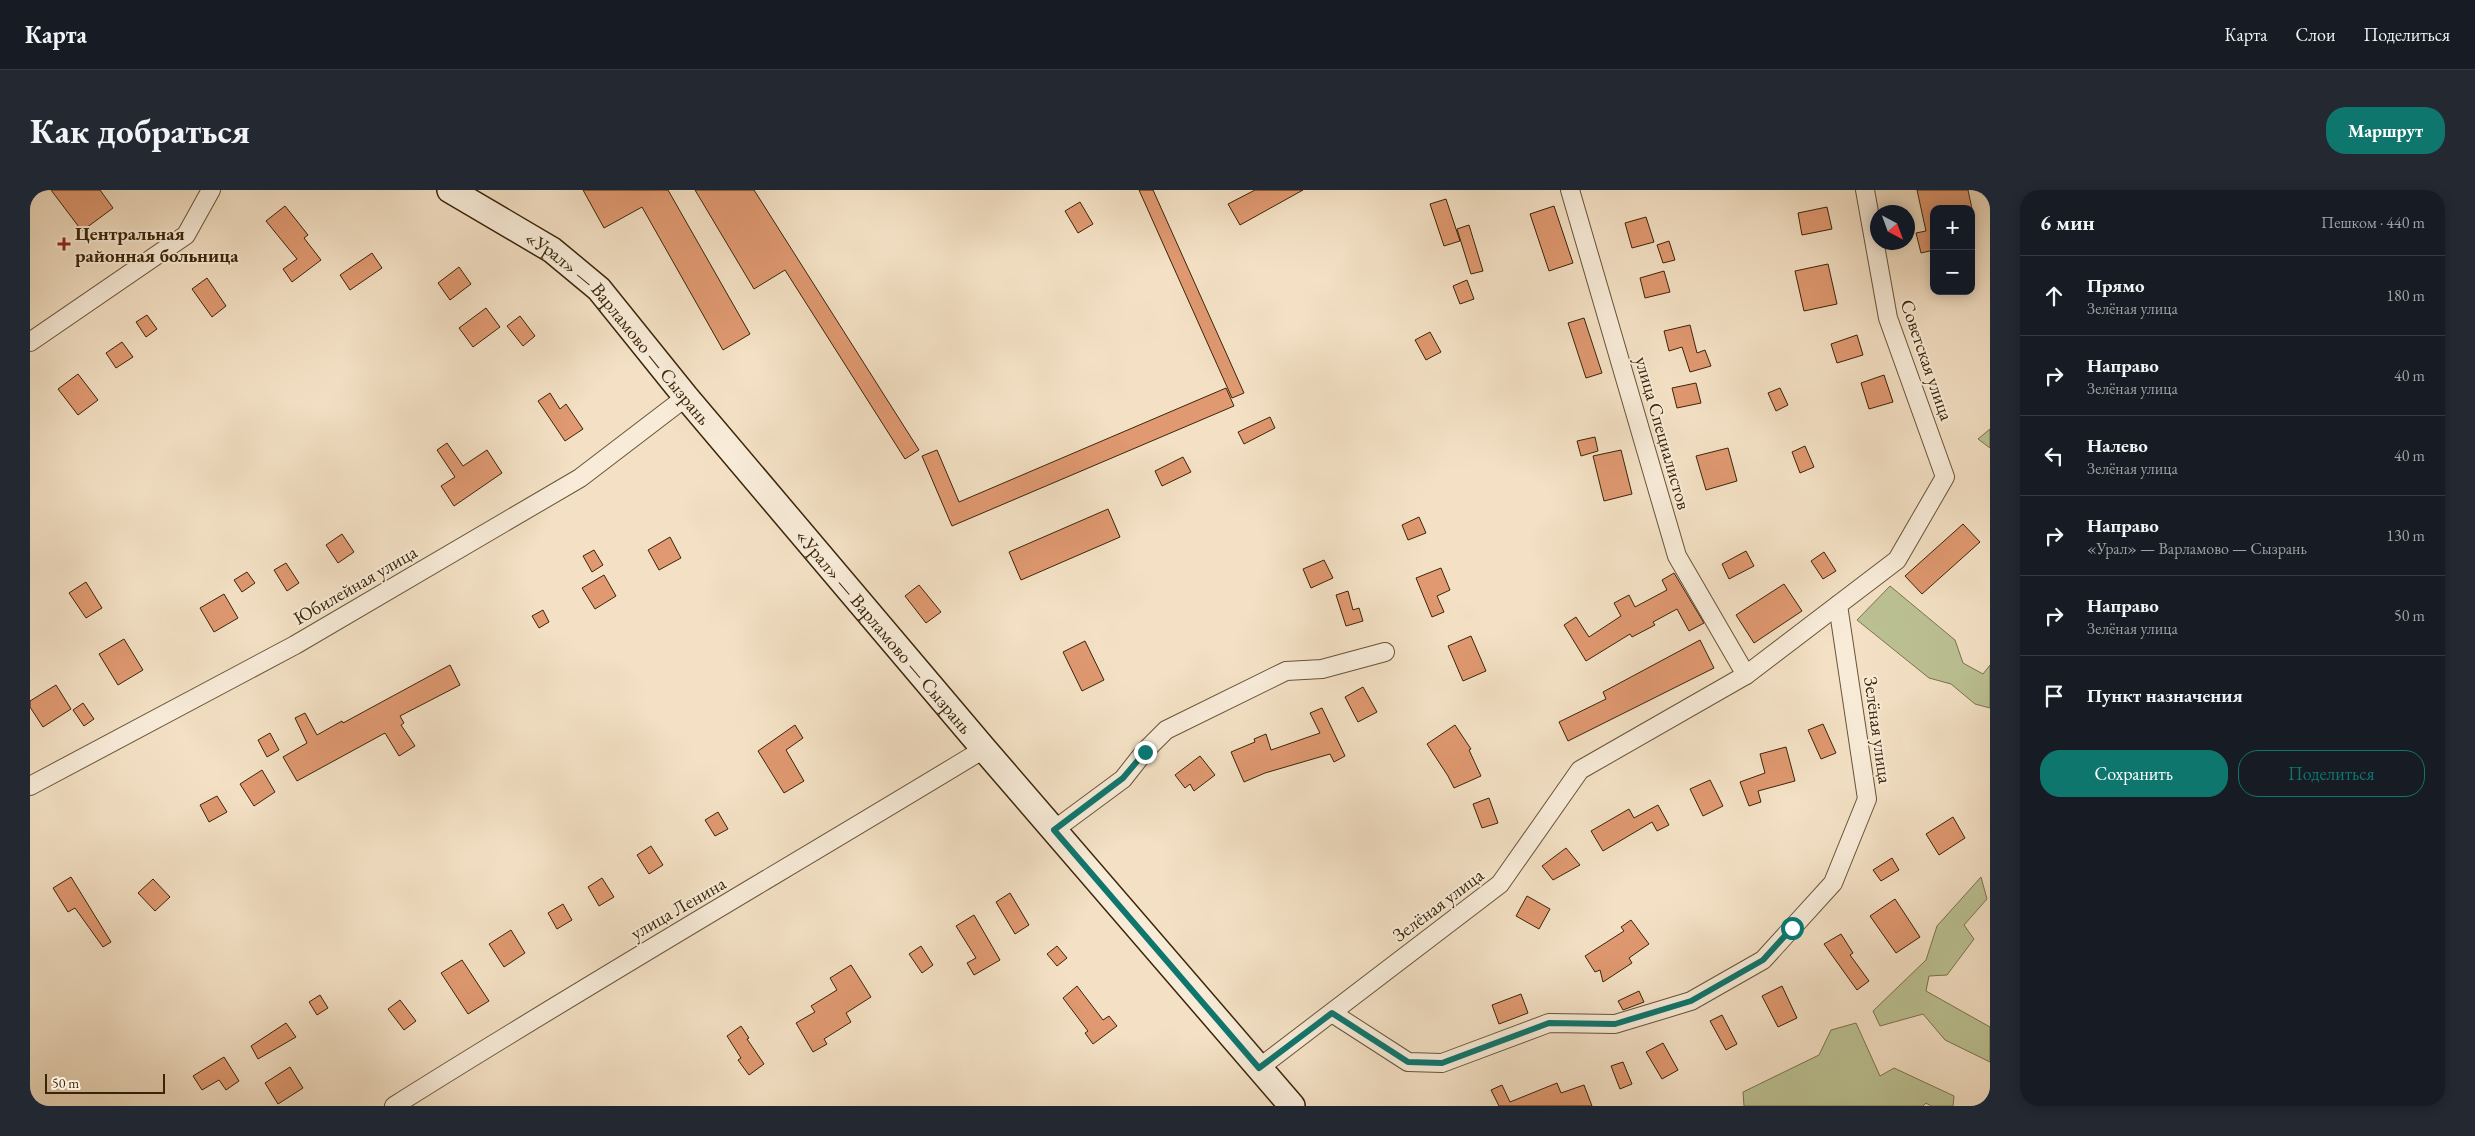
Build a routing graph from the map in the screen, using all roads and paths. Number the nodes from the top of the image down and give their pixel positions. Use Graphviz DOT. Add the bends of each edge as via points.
graph roads {
  1 [pos="211,190"];
  2 [pos="450,190"];
  3 [pos="1570,190"];
  4 [pos="1865,190"];
  5 [pos="30,342"];
  6 [pos="686,397"];
  7 [pos="1937,454"];
  8 [pos="1838,605"];
  9 [pos="1385,652"];
  10 [pos="1746,675"];
  11 [pos="984,749"];
  12 [pos="30,786"];
  13 [pos="1054,830"];
  14 [pos="1332,1013"];
  15 [pos="1259,1068"];
  16 [pos="394,1106"];
  17 [pos="1292,1106"];
  1 -- 5 [label="street" via="186,235"];
  2 -- 6 [label="main road, «Урал» — Варламово — Сызрань" via="552,250 599,289"];
  3 -- 10 [label="street, улица Специалистов" via="1677,556"];
  4 -- 7 [label="street, Советская улица" via="1888,318"];
  6 -- 11 [label="main road, «Урал» — Варламово — Сызрань"];
  6 -- 12 [label="street, Юбилейная улица" via="572,483 295,645"];
  7 -- 8 [label="street, Зелёная улица" via="1945,477 1897,560"];
  8 -- 10 [label="street, Зелёная улица"];
  8 -- 14 [label="street, Зелёная улица" via="1867,799 1833,883 1763,960 1691,1001 1615,1024 1549,1023 1442,1063 1408,1062"];
  9 -- 13 [label="street" via="1322,669 1286,672 1166,730 1123,778"];
  10 -- 14 [label="street, Зелёная улица" via="1580,770 1500,884"];
  11 -- 13 [label="main road, «Урал» — Варламово — Сызрань"];
  11 -- 16 [label="street, улица Ленина" via="543,1012"];
  13 -- 15 [label="main road, «Урал» — Варламово — Сызрань"];
  14 -- 15 [label="street, Зелёная улица"];
  15 -- 17 [label="main road, «Урал» — Варламово — Сызрань"];
}
